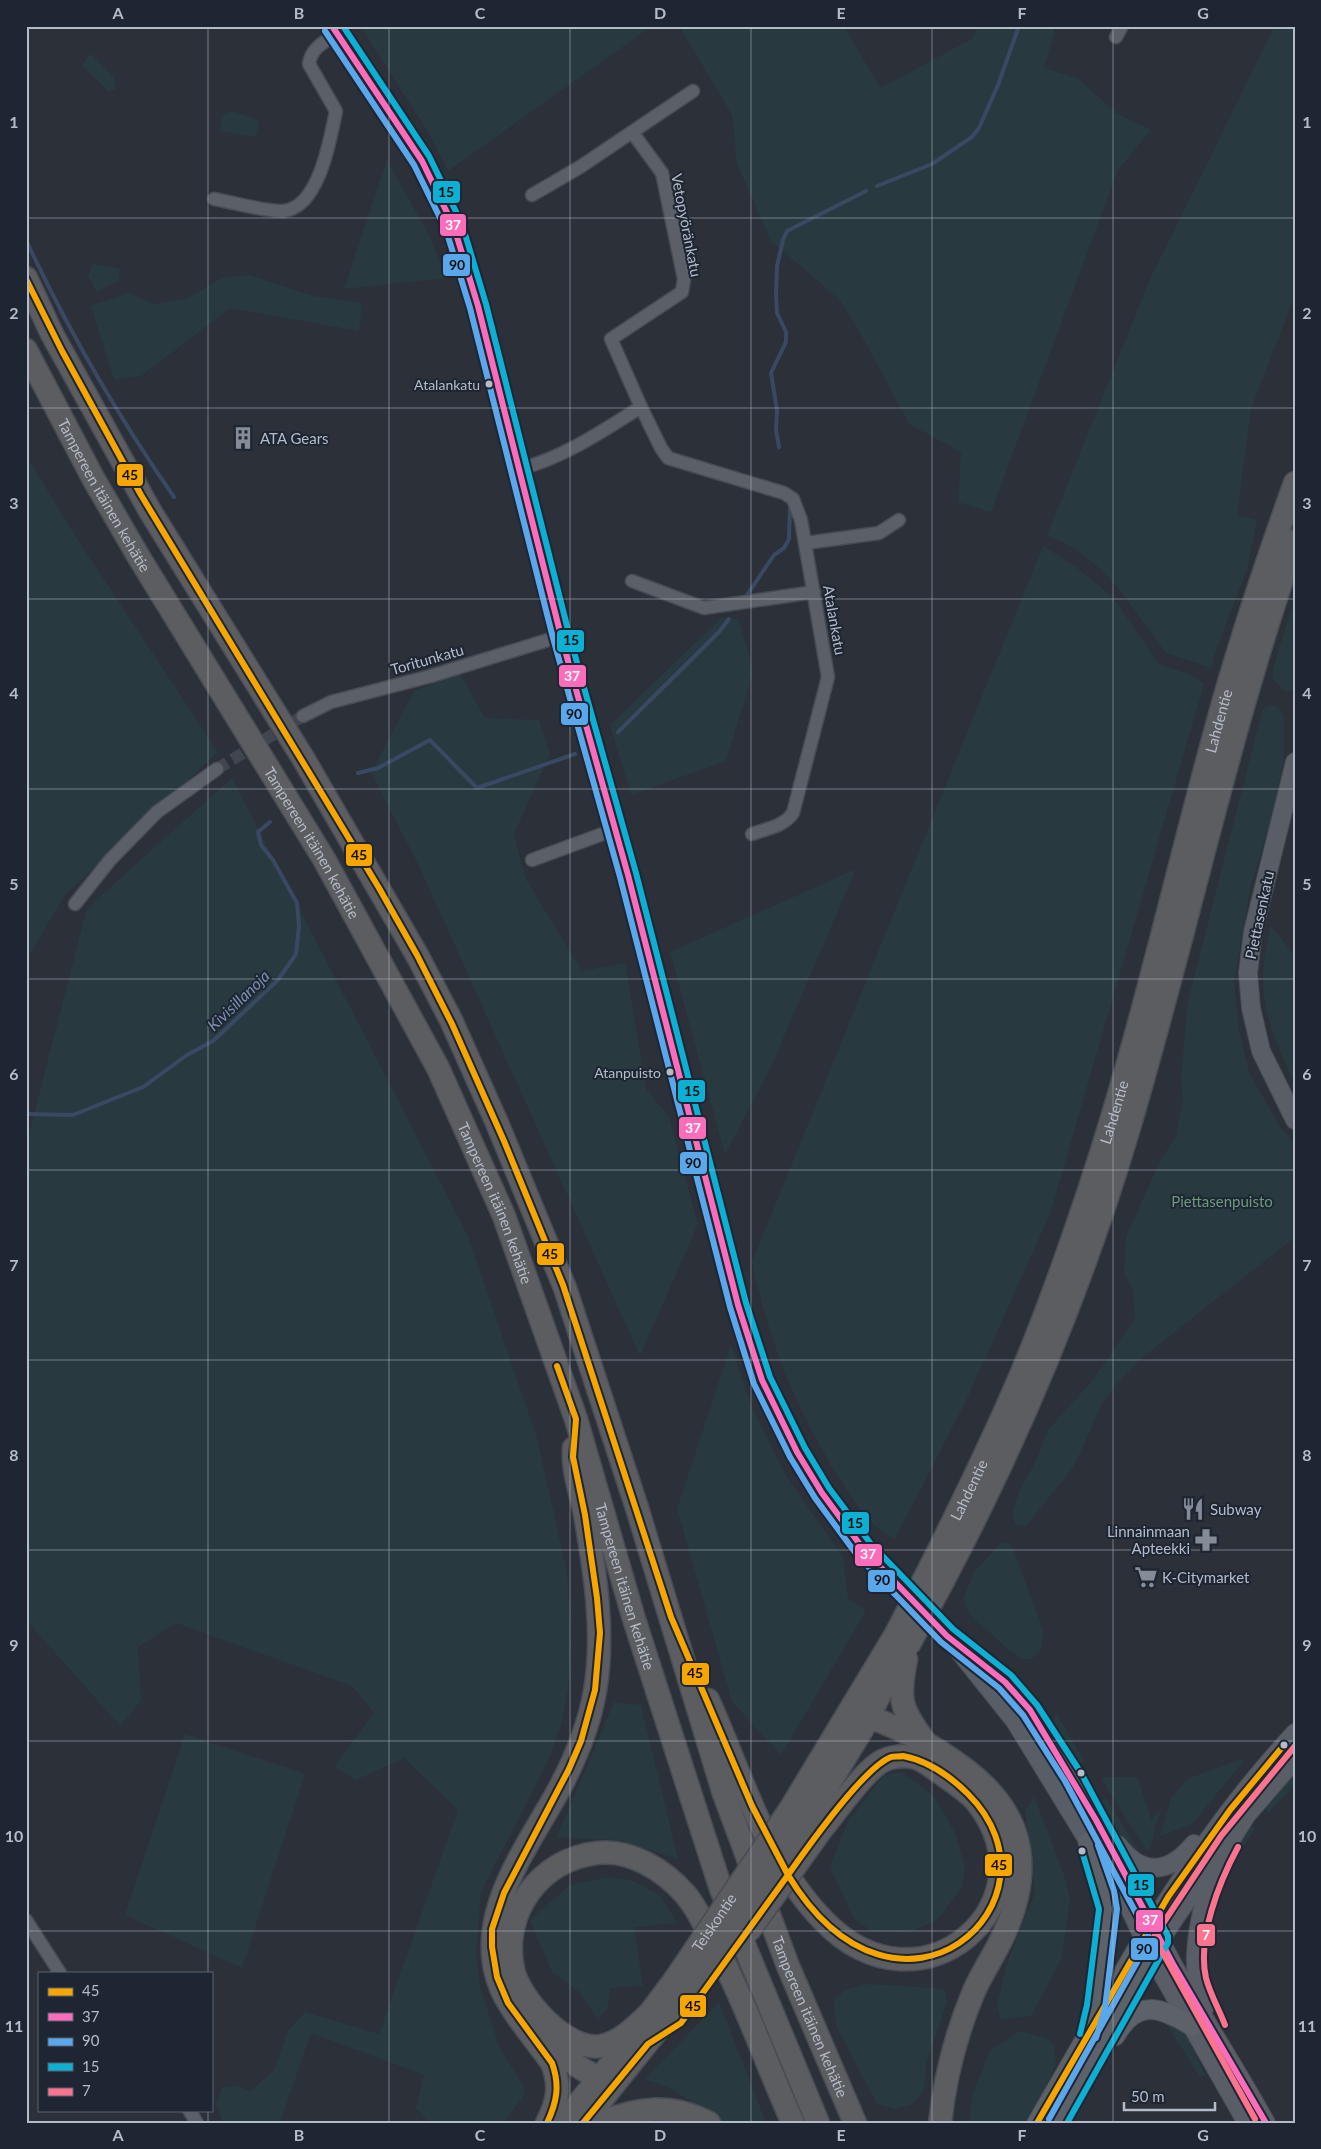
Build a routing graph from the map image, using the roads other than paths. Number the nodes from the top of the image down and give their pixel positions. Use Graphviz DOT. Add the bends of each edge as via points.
graph roads {
  1 [pos="334,30"];
  2 [pos="693,91"];
  3 [pos="632,132"];
  4 [pos="532,195"];
  5 [pos="214,199"];
  6 [pos="26,278"];
  7 [pos="26,350"];
  8 [pos="641,407"];
  9 [pos="520,469"];
  10 [pos="1295,483"];
  11 [pos="900,520"];
  12 [pos="1295,541"];
  13 [pos="806,543"];
  14 [pos="632,582"];
  15 [pos="814,592"];
  16 [pos="561,636"];
  17 [pos="303,716"];
  18 [pos="1295,762"];
  19 [pos="217,769"];
  20 [pos="616,829"];
  21 [pos="752,834"];
  22 [pos="532,860"];
  23 [pos="75,904"];
  24 [pos="1295,1120"];
  25 [pos="576,1419"];
  26 [pos="937,1573"];
  27 [pos="666,1605"];
  28 [pos="946,1636"];
  29 [pos="902,1640"];
  30 [pos="861,1718"];
  31 [pos="1295,1733"];
  32 [pos="923,1752"];
  33 [pos="1295,1759"];
  34 [pos="1230,1810"];
  35 [pos="1249,1811"];
  36 [pos="807,1819"];
  37 [pos="1096,1820"];
  38 [pos="1088,1842"];
  39 [pos="26,1920"];
  40 [pos="1152,1939"];
  41 [pos="59,1972"];
  42 [pos="689,1989"];
  43 [pos="650,2013"];
  44 [pos="1192,2026"];
  45 [pos="527,2027"];
  46 [pos="1091,2031"];
  47 [pos="1225,2049"];
  48 [pos="609,2080"];
  49 [pos="1073,2094"];
  50 [pos="547,2123"];
  51 [pos="562,2123"];
  52 [pos="583,2123"];
  53 [pos="601,2123"];
  54 [pos="709,2123"];
  55 [pos="793,2123"];
  56 [pos="818,2123"];
  57 [pos="856,2123"];
  58 [pos="940,2123"];
  59 [pos="1038,2123"];
  60 [pos="1057,2123"];
  61 [pos="1247,2123"];
  62 [pos="1266,2123"];
  1 -- 5 [label="street" via="315,48 309,64 336,111 315,187 306,199 282,211"];
  1 -- 9 [label="main road" via="417,153 454,227"];
  2 -- 3 [label="street"];
  3 -- 4 [label="street"];
  3 -- 8 [label="street, Vetopyöränkatu" via="662,173 684,279 682,292 611,339"];
  6 -- 27 [label="highway, Tampereen itäinen kehätie" via="52,334 150,511 303,758 451,1020 565,1288"];
  7 -- 25 [label="highway, Tampereen itäinen kehätie" via="93,478 324,859 438,1068 504,1216"];
  8 -- 9 [label="street" via="571,450"];
  8 -- 13 [label="street, Atalankatu" via="668,458 784,493 793,499"];
  9 -- 16 [label="main road"];
  10 -- 26 [label="highway, Lahdentie" via="1219,718 1151,982 1098,1161 1028,1359 969,1490"];
  11 -- 13 [label="street" via="879,533"];
  12 -- 26 [label="highway, Lahdentie" via="1242,711 1167,994 1105,1205 1031,1399 981,1508"];
  13 -- 15 [label="street, Atalankatu"];
  14 -- 15 [label="street" via="704,608"];
  15 -- 21 [label="street, Atalankatu" via="828,677 825,694 793,813 781,825"];
  16 -- 17 [label="street, Toritunkatu" via="431,676 331,702"];
  16 -- 20 [label="main road"];
  18 -- 24 [label="main road, Piettasenkatu" via="1253,932 1248,973 1251,1008 1261,1052"];
  19 -- 23 [label="street" via="157,812 110,860"];
  20 -- 22 [label="street"];
  20 -- 28 [label="main road" via="738,1305 762,1380 797,1452 842,1522 864,1550"];
  25 -- 45 [label="highway" via="573,1457 585,1515 600,1633 595,1690 581,1741 569,1769 520,1858 492,1929 493,1962 499,1982 508,2002"];
  25 -- 56 [label="highway, Tampereen itäinen kehätie" via="634,1619 721,1889"];
  26 -- 29 [label="highway, Lahdentie, bridge"];
  27 -- 32 [label="highway" via="760,1826 793,1883 822,1920 850,1943 870,1953 905,1960 941,1954 967,1938 990,1908 997,1890 1000,1867 999,1844 990,1821 974,1799"];
  27 -- 57 [label="highway, Tampereen itäinen kehätie" via="724,1794 788,1966"];
  28 -- 37 [label="main road" via="976,1656 1030,1710"];
  28 -- 38 [label="main road" via="1014,1721"];
  29 -- 30 [label="highway, Lahdentie" via="894,1666"];
  29 -- 32 [label="highway" via="902,1705"];
  30 -- 32 [label="highway"];
  30 -- 36 [label="highway, Teiskontie"];
  31 -- 34 [label="main road"];
  32 -- 36 [label="highway" via="878,1763"];
  32 -- 58 [label="highway" via="976,1778 1004,1807 1017,1842 1020,1863 1014,1907 1004,1934 975,1989 952,2050"];
  33 -- 35 [label="main road"];
  34 -- 37 [label="main road" via="1183,1857 1151,1869 1125,1854"];
  34 -- 40 [label="main road" via="1185,1872"];
  35 -- 40 [label="main road"];
  35 -- 47 [label="main road" via="1219,1861 1209,1886 1196,1960 1197,1977"];
  36 -- 42 [label="highway, Teiskontie, bridge"];
  37 -- 40 [label="main road"];
  38 -- 40 [label="main road"];
  38 -- 46 [label="main road" via="1107,1893 1108,1909"];
  39 -- 41 [label="street"];
  40 -- 44 [label="main road"];
  40 -- 46 [label="main road"];
  40 -- 47 [label="main road"];
  40 -- 49 [label="main road"];
  42 -- 43 [label="highway, Teiskontie"];
  42 -- 48 [label="highway, Teiskontie" via="648,2044"];
  43 -- 48 [label="highway, Teiskontie"];
  43 -- 55 [label="highway" via="621,2039 592,2047 571,2040 556,2030 531,2005 513,1972 512,1932 528,1893 542,1876 560,1863 598,1852 624,1854 662,1872 686,1895 725,1964"];
  44 -- 49 [label="main road" via="1158,2009 1136,2013 1122,2024 1094,2071"];
  44 -- 61 [label="main road"];
  45 -- 48 [label="highway"];
  45 -- 50 [label="highway" via="556,2073 556,2102"];
  46 -- 59 [label="main road"];
  47 -- 62 [label="main road"];
  48 -- 51 [label="highway, Teiskontie"];
  48 -- 52 [label="highway, Teiskontie"];
  49 -- 60 [label="main road"];
  53 -- 54 [label="highway" via="629,2112 660,2108"];
}
